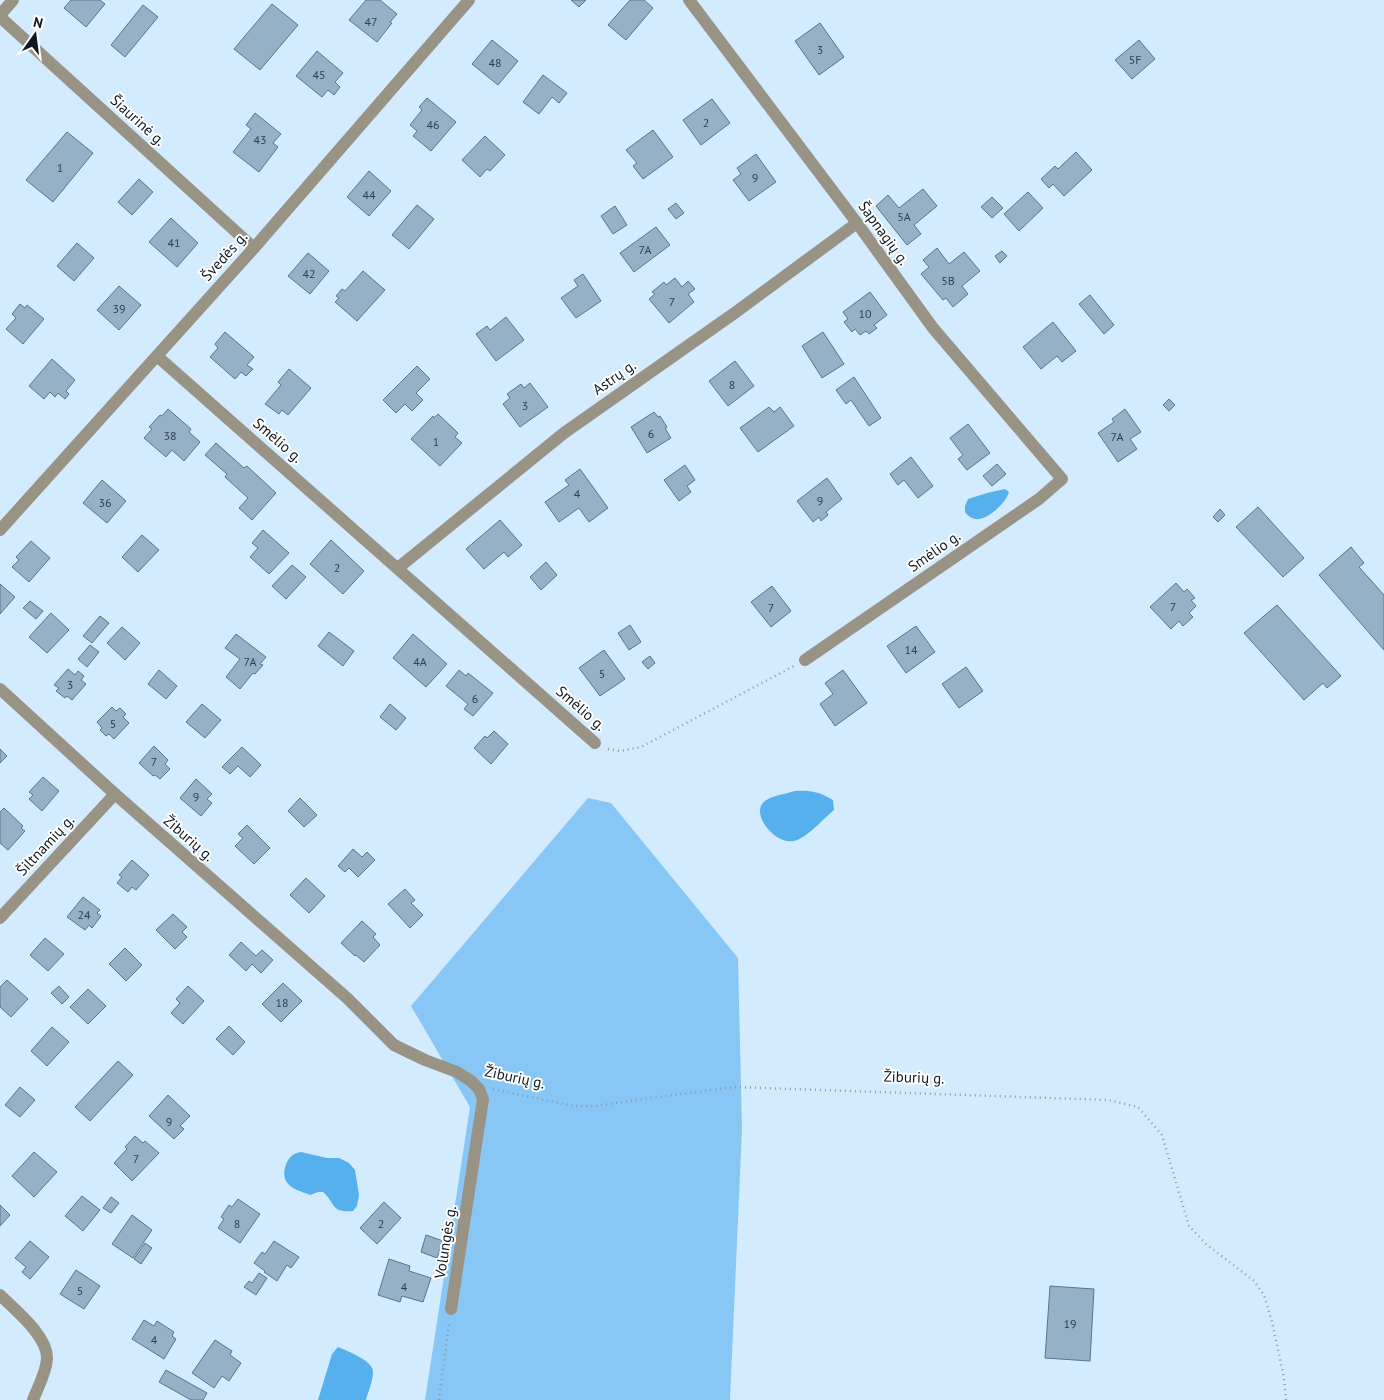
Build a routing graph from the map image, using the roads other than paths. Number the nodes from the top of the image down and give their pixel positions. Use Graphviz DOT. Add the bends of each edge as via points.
graph roads {
  1 [pos="13,0"];
  2 [pos="469,0"];
  3 [pos="689,0"];
  4 [pos="0,16"];
  5 [pos="857,223"];
  6 [pos="254,248"];
  7 [pos="157,356"];
  8 [pos="1062,478"];
  9 [pos="0,530"];
  10 [pos="398,568"];
  11 [pos="805,660"];
  12 [pos="0,689"];
  13 [pos="595,743"];
  14 [pos="115,794"];
  15 [pos="0,918"];
  16 [pos="479,1089"];
  17 [pos="0,1295"];
  18 [pos="451,1309"];
  19 [pos="34,1400"];
  1 -- 4 [label="street, Šiaurinė g."];
  2 -- 6 [label="street, Švedės g."];
  3 -- 5 [label="street, Šapnagių g."];
  4 -- 6 [label="street, Šiaurinė g."];
  5 -- 8 [label="street, Šapnagių g." via="933,328"];
  5 -- 10 [label="street, Astrų g." via="564,432"];
  6 -- 7 [label="street, Švedės g."];
  7 -- 9 [label="street, Švedės g."];
  7 -- 10 [label="street, Smėlio g."];
  8 -- 11 [label="street, Smėlio g." via="1039,499"];
  10 -- 13 [label="street, Smėlio g."];
  12 -- 14 [label="street, Žiburių g."];
  14 -- 15 [label="street, Šiltnamių g."];
  14 -- 16 [label="street, Žiburių g." via="347,998 394,1045 457,1072"];
  16 -- 18 [label="street, Volungės g." via="483,1099"];
  17 -- 19 [label="street" via="32,1327 44,1346 47,1358"];
}
